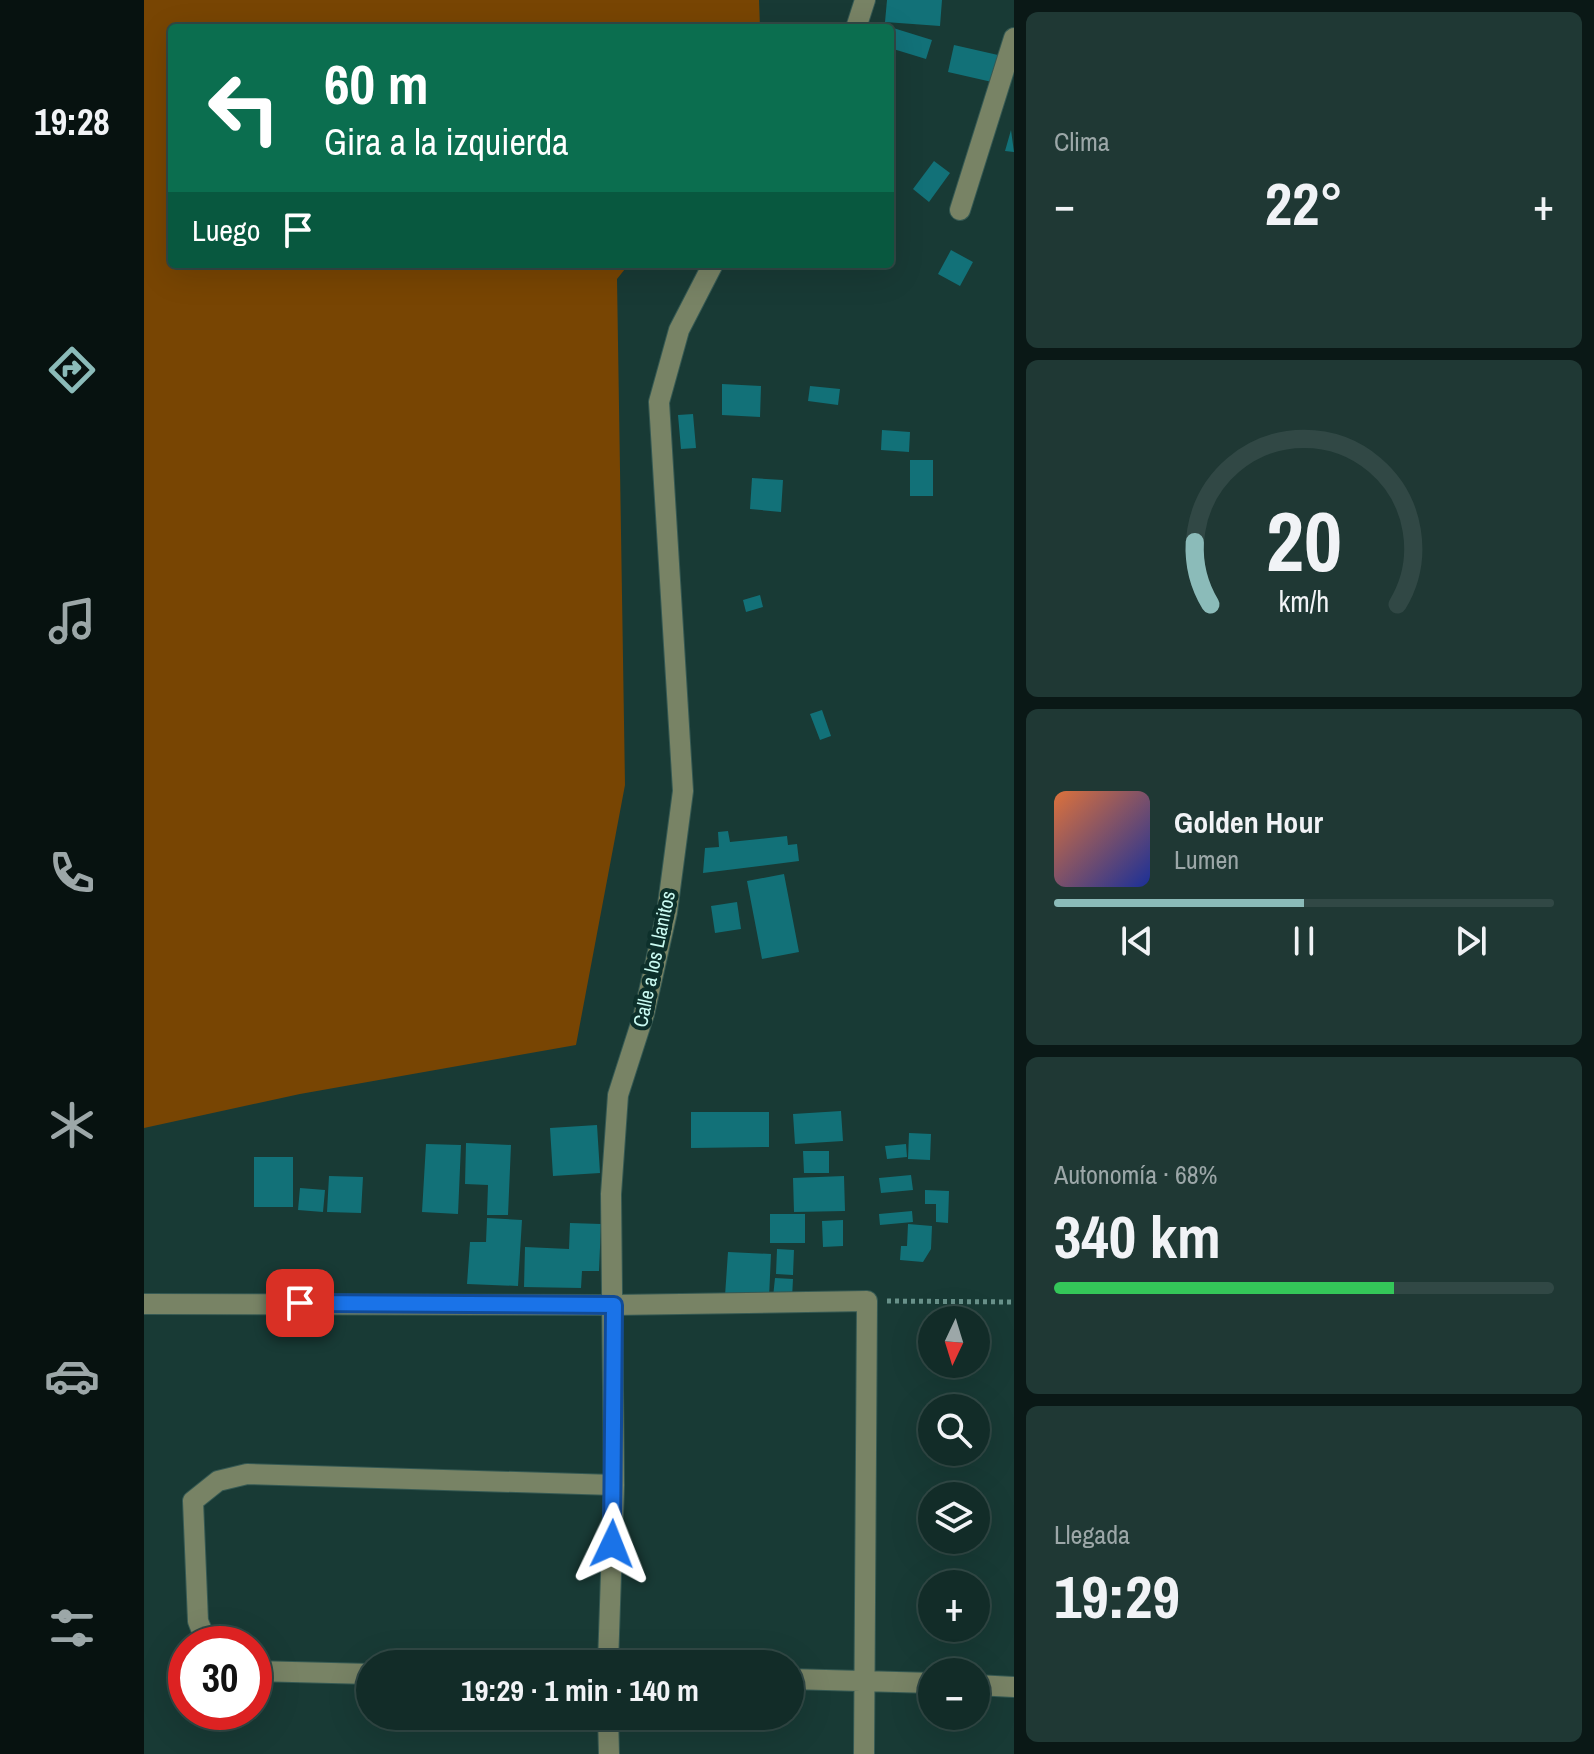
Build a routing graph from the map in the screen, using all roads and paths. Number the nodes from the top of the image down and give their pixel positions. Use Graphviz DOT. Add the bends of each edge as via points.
graph roads {
  1 [pos="865,0"];
  2 [pos="857,24"];
  3 [pos="1014,38"];
  4 [pos="960,210"];
  5 [pos="711,268"];
  6 [pos="867,1301"];
  7 [pos="1014,1302"];
  8 [pos="144,1304"];
  9 [pos="614,1305"];
  10 [pos="614,1485"];
  11 [pos="200,1626"];
  12 [pos="608,1650"];
  13 [pos="272,1671"];
  14 [pos="356,1674"];
  15 [pos="804,1679"];
  16 [pos="863,1680"];
  17 [pos="918,1682"];
  18 [pos="990,1686"];
  19 [pos="1014,1687"];
  20 [pos="608,1730"];
  21 [pos="609,1754"];
  22 [pos="864,1754"];
  1 -- 2 [label="street"];
  3 -- 4 [label="street"];
  5 -- 9 [label="street, Calle a los Llanitos" via="679,330 659,402 683,791 667,912 644,1014 618,1095 611,1194"];
  6 -- 7 [label="path"];
  6 -- 9 [label="street"];
  6 -- 16 [label="street"];
  8 -- 9 [label="street"];
  9 -- 10 [label="street, Calle a los Llanitos"];
  10 -- 11 [label="street" via="247,1474 218,1481 193,1501"];
  10 -- 12 [label="street, Calle a los Llanitos"];
  13 -- 14 [label="street"];
  15 -- 16 [label="street"];
  16 -- 17 [label="street"];
  16 -- 22 [label="street"];
  18 -- 19 [label="street"];
  20 -- 21 [label="street"];
}
